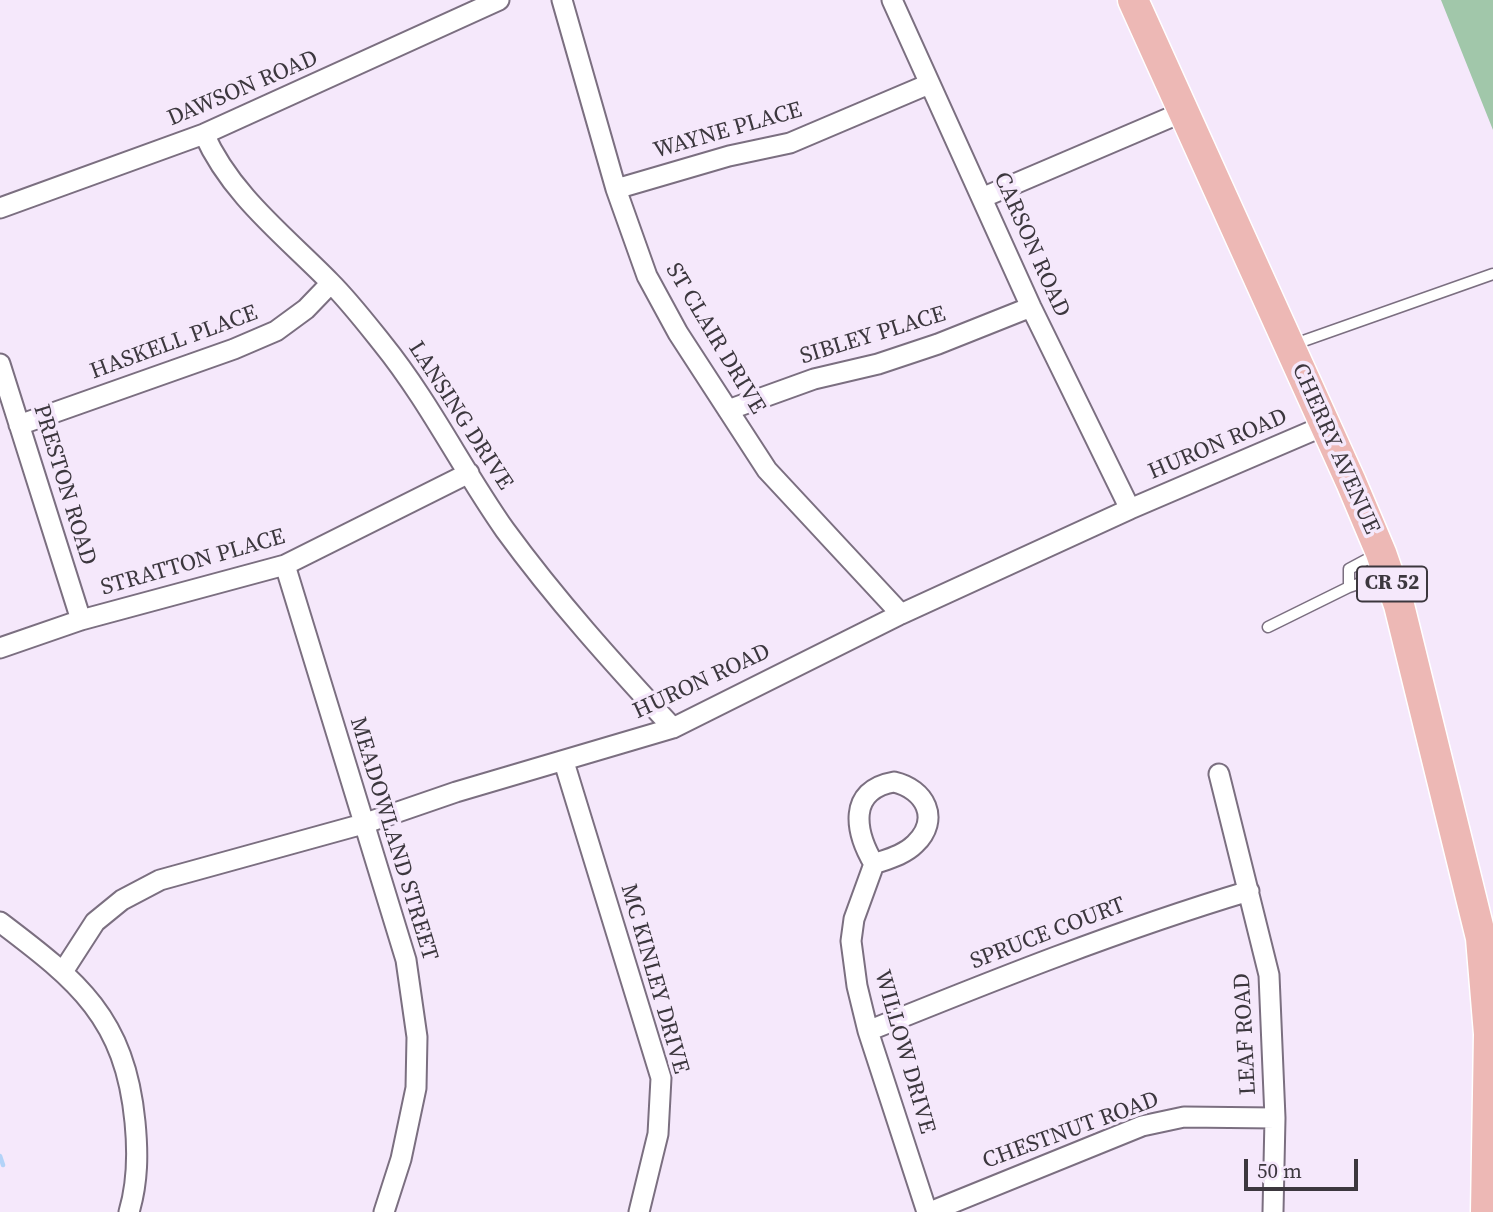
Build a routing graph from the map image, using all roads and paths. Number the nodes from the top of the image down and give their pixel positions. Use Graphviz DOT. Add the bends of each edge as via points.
graph roads {
  1 [pos="499,0"];
  2 [pos="562,0"];
  3 [pos="892,0"];
  4 [pos="1133,0"];
  5 [pos="929,84"];
  6 [pos="1183,113"];
  7 [pos="204,134"];
  8 [pos="616,189"];
  9 [pos="984,197"];
  10 [pos="0,208"];
  11 [pos="1493,274"];
  12 [pos="331,283"];
  13 [pos="1031,307"];
  14 [pos="1290,346"];
  15 [pos="0,365"];
  16 [pos="727,410"];
  17 [pos="19,425"];
  18 [pos="1326,425"];
  19 [pos="469,473"];
  20 [pos="1130,509"];
  21 [pos="1385,563"];
  22 [pos="285,565"];
  23 [pos="1349,587"];
  24 [pos="901,614"];
  25 [pos="80,621"];
  26 [pos="1268,627"];
  27 [pos="0,648"];
  28 [pos="673,729"];
  29 [pos="565,762"];
  30 [pos="1219,774"];
  31 [pos="363,824"];
  32 [pos="874,864"];
  33 [pos="1249,891"];
  34 [pos="0,922"];
  35 [pos="64,970"];
  36 [pos="868,1031"];
  37 [pos="1275,1118"];
  38 [pos="129,1212"];
  39 [pos="384,1212"];
  40 [pos="639,1212"];
  41 [pos="929,1212"];
  42 [pos="1273,1212"];
  43 [pos="1486,1212"];
  1 -- 7 [label="street, DAWSON ROAD"];
  2 -- 8 [label="street, ST CLAIR DRIVE"];
  3 -- 5 [label="street, CARSON ROAD"];
  4 -- 6 [label="main road, CHERRY AVENUE / CR 52"];
  5 -- 8 [label="street, WAYNE PLACE" via="790,143"];
  5 -- 9 [label="street, CARSON ROAD"];
  6 -- 9 [label="street"];
  6 -- 14 [label="main road, CHERRY AVENUE / CR 52"];
  7 -- 10 [label="street, DAWSON ROAD"];
  7 -- 12 [label="street, LANSING DRIVE" via="215,160 240,192"];
  8 -- 16 [label="street, ST CLAIR DRIVE" via="647,276"];
  9 -- 13 [label="street, CARSON ROAD"];
  11 -- 14 [label="lane"];
  12 -- 17 [label="street, HASKELL PLACE" via="276,331"];
  12 -- 19 [label="street, LANSING DRIVE" via="384,345"];
  13 -- 16 [label="street, SIBLEY PLACE" via="938,344 814,379"];
  13 -- 20 [label="street, CARSON ROAD"];
  14 -- 18 [label="main road, CHERRY AVENUE / CR 52"];
  15 -- 17 [label="street, PRESTON ROAD"];
  16 -- 24 [label="street, ST CLAIR DRIVE" via="767,471"];
  17 -- 25 [label="street, PRESTON ROAD"];
  18 -- 20 [label="street, HURON ROAD"];
  18 -- 21 [label="main road, CHERRY AVENUE / CR 52"];
  19 -- 22 [label="street, STRATTON PLACE"];
  19 -- 28 [label="street, LANSING DRIVE" via="567,611"];
  20 -- 24 [label="street, HURON ROAD"];
  21 -- 23 [label="lane"];
  21 -- 23 [label="lane" via="1349,569"];
  21 -- 43 [label="main road, CHERRY AVENUE / CR 52" via="1411,650 1480,938 1489,1034"];
  22 -- 25 [label="street, STRATTON PLACE"];
  22 -- 31 [label="street, MEADOWLAND STREET"];
  23 -- 26 [label="lane"];
  24 -- 28 [label="street, HURON ROAD"];
  25 -- 27 [label="street, STRATTON PLACE"];
  28 -- 29 [label="street, HURON ROAD"];
  29 -- 31 [label="street, HURON ROAD"];
  29 -- 40 [label="street, MC KINLEY DRIVE" via="661,1078 658,1134"];
  30 -- 33 [label="street, LEAF ROAD"];
  31 -- 35 [label="street, HURON ROAD" via="160,880 122,900 95,922"];
  31 -- 39 [label="street, MEADOWLAND STREET" via="400,933 417,1037 416,1088"];
  32 -- 36 [label="street, WILLOW DRIVE" via="854,919 852,941"];
  33 -- 36 [label="street, SPRUCE COURT" via="1036,962"];
  33 -- 37 [label="street, LEAF ROAD" via="1269,975"];
  34 -- 35 [label="street"];
  35 -- 38 [label="street" via="101,1013 127,1072 137,1148"];
  36 -- 41 [label="street, WILLOW DRIVE"];
  37 -- 41 [label="street, CHESTNUT ROAD" via="1184,1117 1142,1126"];
  37 -- 42 [label="street, LEAF ROAD"];
}
